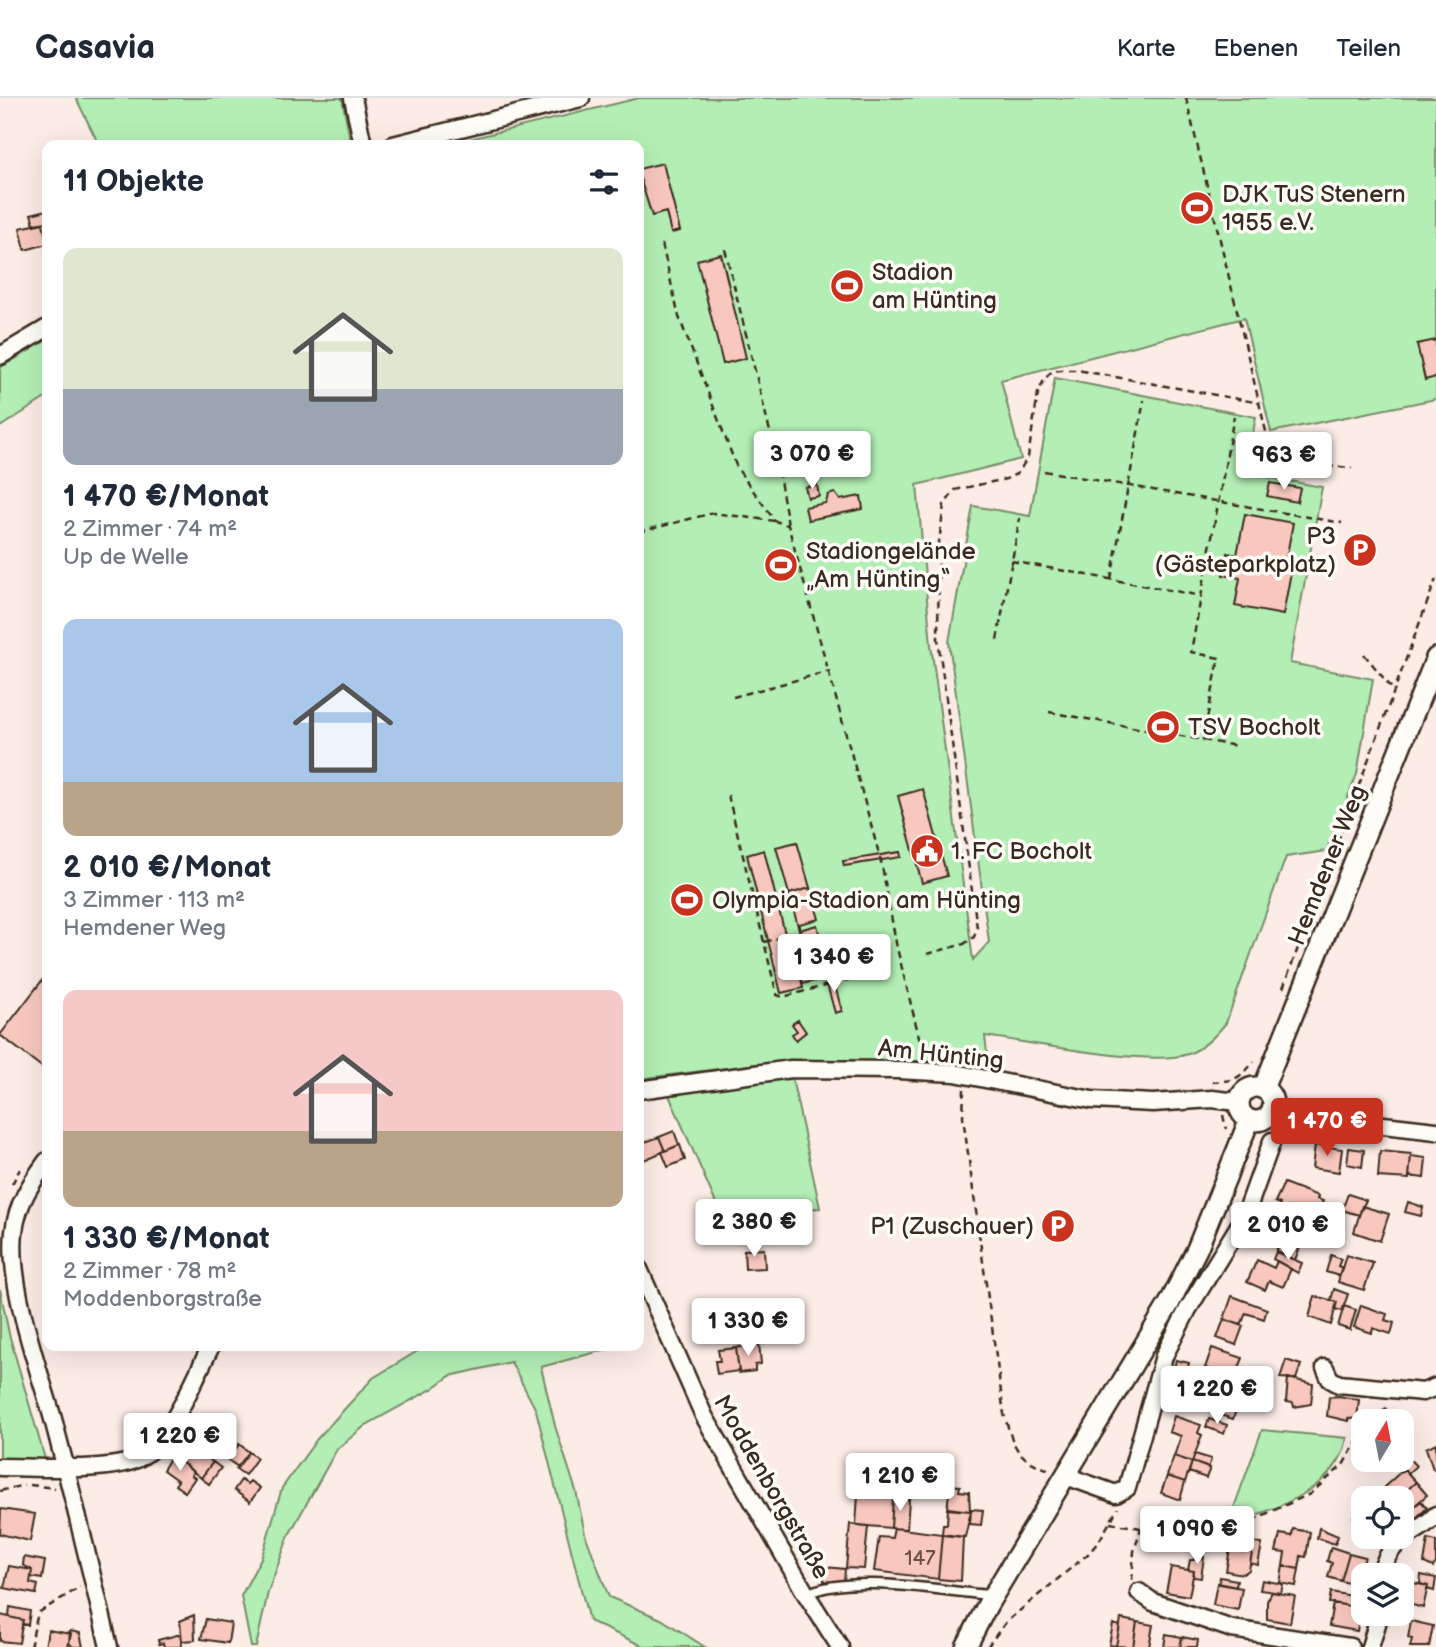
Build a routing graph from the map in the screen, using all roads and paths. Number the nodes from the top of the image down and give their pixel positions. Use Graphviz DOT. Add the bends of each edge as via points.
graph roads {
  1 [pos="353,98"];
  2 [pos="581,98"];
  3 [pos="1186,98"];
  4 [pos="362,140"];
  5 [pos="413,140"];
  6 [pos="662,244"];
  7 [pos="725,249"];
  8 [pos="42,331"];
  9 [pos="0,356"];
  10 [pos="1144,400"];
  11 [pos="1260,403"];
  12 [pos="1234,416"];
  13 [pos="1352,468"];
  14 [pos="1044,471"];
  15 [pos="1129,486"];
  16 [pos="1219,502"];
  17 [pos="1020,518"];
  18 [pos="775,521"];
  19 [pos="1342,523"];
  20 [pos="788,525"];
  21 [pos="644,531"];
  22 [pos="1012,561"];
  23 [pos="1111,579"];
  24 [pos="1436,579"];
  25 [pos="1202,596"];
  26 [pos="997,640"];
  27 [pos="1364,654"];
  28 [pos="1436,658"];
  29 [pos="830,671"];
  30 [pos="1395,692"];
  31 [pos="733,697"];
  32 [pos="1049,712"];
  33 [pos="1203,740"];
  34 [pos="1236,746"];
  35 [pos="728,795"];
  36 [pos="787,936"];
  37 [pos="764,942"];
  38 [pos="927,954"];
  39 [pos="873,973"];
  40 [pos="1282,992"];
  41 [pos="1256,1060"];
  42 [pos="928,1070"];
  43 [pos="967,1075"];
  44 [pos="1209,1082"];
  45 [pos="644,1089"];
  46 [pos="1263,1089"];
  47 [pos="1238,1102"];
  48 [pos="1272,1108"];
  49 [pos="1250,1121"];
  50 [pos="1225,1124"];
  51 [pos="1226,1131"];
  52 [pos="1436,1131"];
  53 [pos="1272,1141"];
  54 [pos="42,1169"];
  55 [pos="644,1280"];
  56 [pos="208,1351"];
  57 [pos="1325,1368"];
  58 [pos="1436,1387"];
  59 [pos="1351,1451"];
  60 [pos="0,1467"];
  61 [pos="65,1467"];
  62 [pos="1066,1476"];
  63 [pos="1127,1488"];
  64 [pos="58,1489"];
  65 [pos="0,1491"];
  66 [pos="1436,1515"];
  67 [pos="1110,1523"];
  68 [pos="1141,1528"];
  69 [pos="1384,1563"];
  70 [pos="81,1586"];
  71 [pos="1139,1591"];
  72 [pos="806,1594"];
  73 [pos="993,1596"];
  74 [pos="1376,1626"];
  75 [pos="30,1647"];
  76 [pos="109,1647"];
  77 [pos="840,1647"];
  78 [pos="966,1647"];
  79 [pos="987,1647"];
  80 [pos="1350,1647"];
  81 [pos="1370,1647"];
  1 -- 4 [label="street"];
  2 -- 5 [label="street"];
  3 -- 11 [label="path"];
  6 -- 18 [label="path" via="679,317 737,468"];
  7 -- 20 [label="path" via="775,452"];
  8 -- 9 [label="street"];
  10 -- 15 [label="path"];
  11 -- 13 [label="path" via="1269,444 1277,455"];
  11 -- 38 [label="path" via="1059,370 1050,373 1040,388 1028,457 1018,473 955,490 947,498 939,542 938,639 977,928 964,944"];
  12 -- 16 [label="path"];
  14 -- 15 [label="path"];
  15 -- 16 [label="path"];
  15 -- 23 [label="path"];
  16 -- 19 [label="path"];
  16 -- 25 [label="path"];
  17 -- 22 [label="path"];
  18 -- 20 [label="path"];
  18 -- 21 [label="path" via="713,513"];
  20 -- 29 [label="path"];
  22 -- 23 [label="path"];
  22 -- 26 [label="path"];
  23 -- 25 [label="path"];
  24 -- 30 [label="path"];
  25 -- 33 [label="path" via="1191,652 1219,658"];
  27 -- 30 [label="path"];
  28 -- 46 [label="street, Hemdener Weg"];
  29 -- 31 [label="path"];
  29 -- 42 [label="path" via="881,861"];
  30 -- 40 [label="path"];
  32 -- 33 [label="path"];
  33 -- 34 [label="path"];
  35 -- 37 [label="path"];
  36 -- 37 [label="path"];
  37 -- 39 [label="path" via="777,995 782,997"];
  41 -- 44 [label="path" via="1242,1076"];
  42 -- 43 [label="street, Am Hünting"];
  42 -- 45 [label="street, Am Hünting" via="791,1069"];
  43 -- 47 [label="street, Am Hünting" via="1092,1100"];
  43 -- 62 [label="path" via="963,1117 1004,1414 1014,1448 1034,1465"];
  46 -- 47 [label="street" via="1244,1091"];
  46 -- 48 [label="street" via="1272,1099"];
  47 -- 49 [label="street"];
  48 -- 49 [label="street" via="1264,1119"];
  48 -- 52 [label="street"];
  49 -- 62 [label="street" via="1169,1304"];
  50 -- 51 [label="path"];
  53 -- 63 [label="street" via="1245,1216 1164,1356"];
  54 -- 61 [label="street" via="18,1208 14,1259"];
  55 -- 72 [label="street, Moddenborgstraße" via="704,1416"];
  56 -- 61 [label="street" via="160,1440 139,1458 114,1465"];
  57 -- 58 [label="street" via="1339,1384 1423,1392"];
  59 -- 68 [label="path" via="1343,1465 1310,1494 1252,1520 1221,1529"];
  60 -- 61 [label="street"];
  61 -- 76 [label="street"];
  62 -- 63 [label="street" via="1116,1494"];
  62 -- 73 [label="street"];
  63 -- 67 [label="path"];
  64 -- 65 [label="path" via="27,1484"];
  66 -- 69 [label="street" via="1399,1540"];
  67 -- 68 [label="path"];
  67 -- 79 [label="path" via="1088,1554 1006,1622"];
  68 -- 71 [label="path" via="1131,1565 1131,1578"];
  70 -- 75 [label="path" via="38,1613"];
  71 -- 80 [label="street" via="1153,1602 1232,1629"];
  72 -- 73 [label="lane" via="859,1584"];
  72 -- 77 [label="street, Moddenborgstraße"];
  73 -- 78 [label="street"];
  74 -- 81 [label="street"];
}
